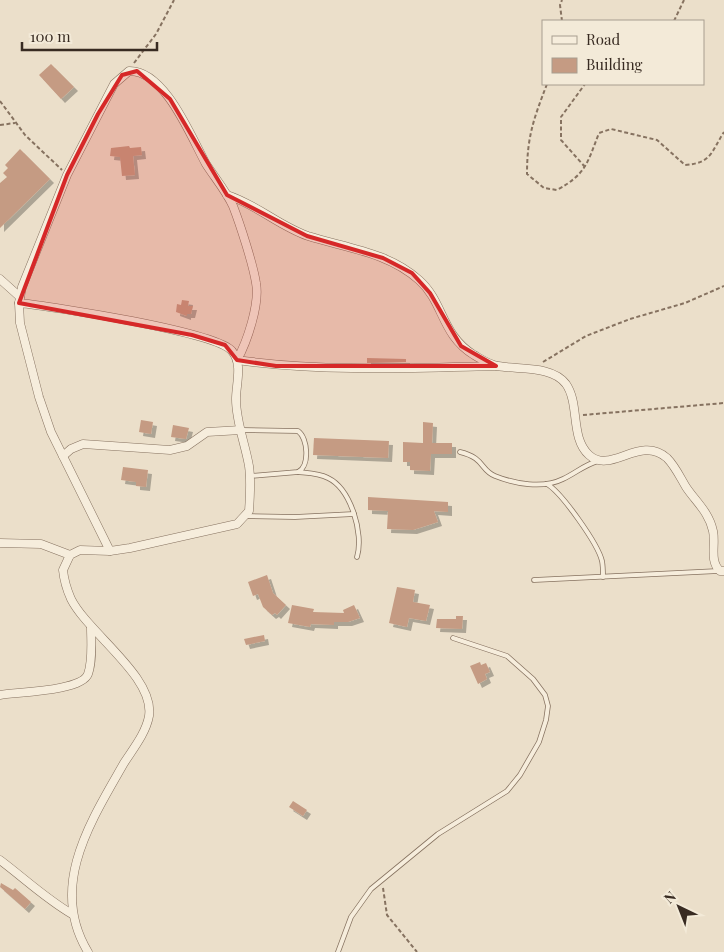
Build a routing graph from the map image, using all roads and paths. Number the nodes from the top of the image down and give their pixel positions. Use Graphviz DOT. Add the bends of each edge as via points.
graph roads {
  1 [pos="174,0"];
  2 [pos="562,0"];
  3 [pos="684,0"];
  4 [pos="562,20"];
  5 [pos="674,20"];
  6 [pos="133,64"];
  7 [pos="547,85"];
  8 [pos="584,85"];
  9 [pos="0,101"];
  10 [pos="16,123"];
  11 [pos="0,125"];
  12 [pos="724,132"];
  13 [pos="585,167"];
  14 [pos="67,175"];
  15 [pos="227,195"];
  16 [pos="0,279"];
  17 [pos="724,286"];
  18 [pos="20,300"];
  19 [pos="237,360"];
  20 [pos="496,366"];
  21 [pos="529,370"];
  22 [pos="724,403"];
  23 [pos="575,416"];
  24 [pos="241,430"];
  25 [pos="460,452"];
  26 [pos="63,456"];
  27 [pos="598,461"];
  28 [pos="298,472"];
  29 [pos="250,476"];
  30 [pos="547,484"];
  31 [pos="354,514"];
  32 [pos="246,516"];
  33 [pos="0,543"];
  34 [pos="110,551"];
  35 [pos="70,555"];
  36 [pos="357,557"];
  37 [pos="722,571"];
  38 [pos="603,577"];
  39 [pos="534,580"];
  40 [pos="92,627"];
  41 [pos="453,638"];
  42 [pos="0,695"];
  43 [pos="0,860"];
  44 [pos="382,879"];
  45 [pos="72,914"];
  46 [pos="88,952"];
  47 [pos="338,952"];
  48 [pos="417,952"];
  1 -- 6 [label="path" via="156,34"];
  2 -- 4 [label="path"];
  3 -- 5 [label="path"];
  7 -- 13 [label="path" via="530,128 527,174 544,188 557,190 576,180"];
  8 -- 13 [label="path" via="561,117 561,140"];
  9 -- 10 [label="path"];
  10 -- 11 [label="path"];
  10 -- 14 [label="path"];
  12 -- 13 [label="path" via="711,156 700,164 685,165 657,140 611,129 599,134"];
  14 -- 15 [label="street" via="114,84 129,71 137,71 152,80 170,98"];
  14 -- 18 [label="street"];
  15 -- 19 [label="street" via="256,284 256,304"];
  15 -- 20 [label="street" via="307,236 383,258 412,274 430,293 461,346"];
  16 -- 18 [label="street"];
  17 -- 21 [label="path" via="685,303 586,336"];
  18 -- 19 [label="street" via="192,335 225,345"];
  18 -- 26 [label="street" via="20,323 29,364 51,432"];
  19 -- 20 [label="street" via="276,366 364,369"];
  19 -- 24 [label="street" via="237,418"];
  20 -- 21 [label="street"];
  21 -- 23 [label="street" via="559,377 566,384"];
  22 -- 23 [label="path"];
  23 -- 27 [label="street" via="583,446 588,455"];
  24 -- 26 [label="street" via="207,432 187,446 170,450 83,444"];
  24 -- 28 [label="lane" via="298,430 305,439 305,464"];
  24 -- 29 [label="street"];
  25 -- 30 [label="lane" via="477,457 495,476 536,485"];
  26 -- 34 [label="street"];
  27 -- 30 [label="lane"];
  27 -- 37 [label="street" via="642,449 667,459 709,519 715,540 714,562"];
  28 -- 29 [label="lane"];
  28 -- 31 [label="lane" via="316,474 336,483"];
  29 -- 32 [label="street"];
  30 -- 38 [label="lane" via="554,488 597,550"];
  31 -- 32 [label="lane"];
  31 -- 36 [label="lane" via="360,532"];
  32 -- 34 [label="street" via="227,528"];
  33 -- 35 [label="street" via="42,544"];
  34 -- 35 [label="street" via="80,550"];
  35 -- 40 [label="street" via="63,570 64,581 72,601"];
  37 -- 38 [label="lane"];
  38 -- 39 [label="lane"];
  40 -- 42 [label="street" via="89,672 81,682 58,689"];
  40 -- 45 [label="street" via="117,653 142,688 149,716 80,850 71,890"];
  41 -- 44 [label="lane" via="507,656 519,665 545,695 548,706 546,720 531,756 507,791 438,834"];
  43 -- 45 [label="street"];
  44 -- 47 [label="lane" via="358,906"];
  44 -- 48 [label="path" via="387,915"];
  45 -- 46 [label="street"];
}
